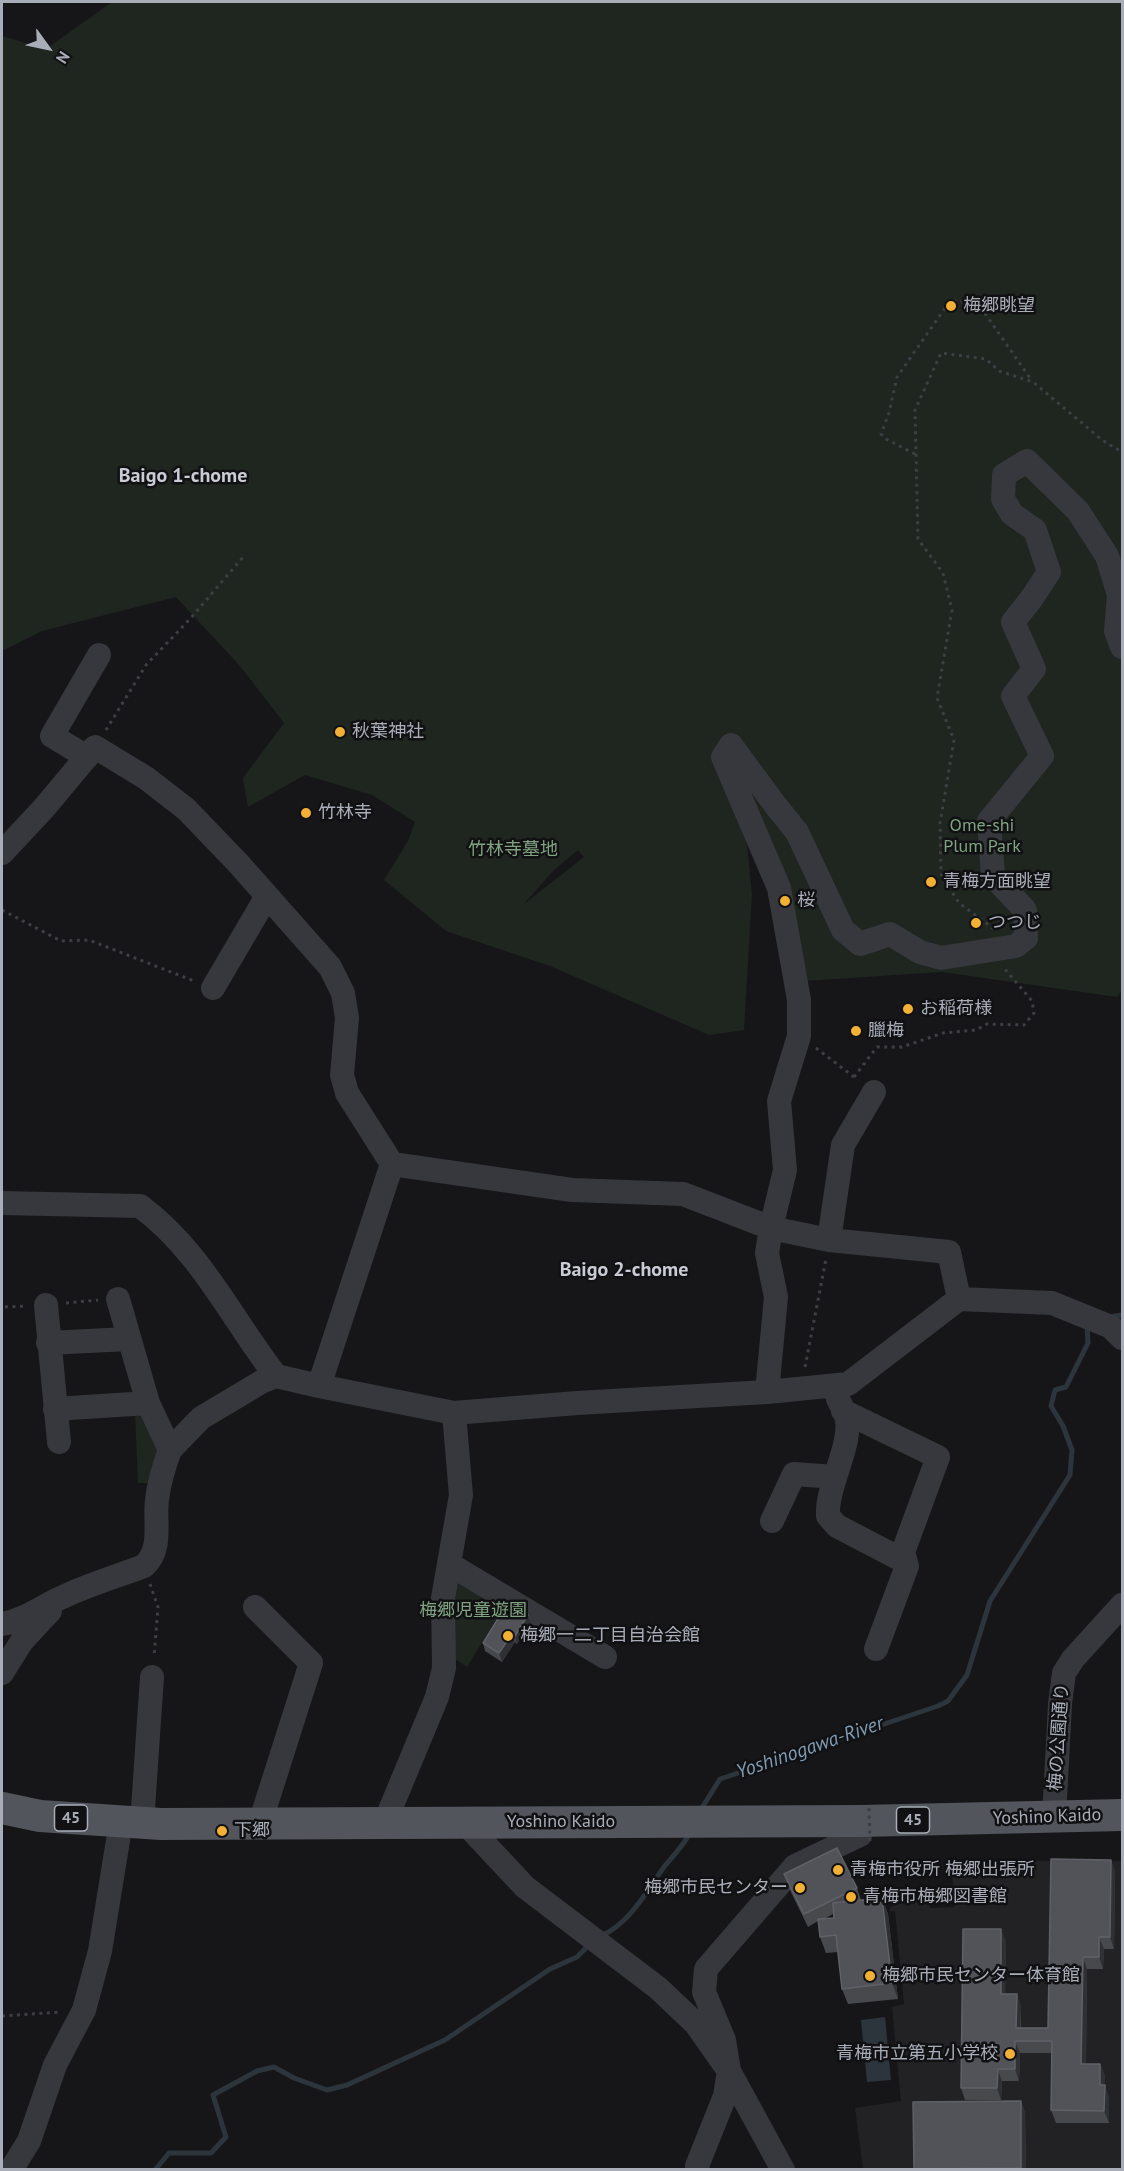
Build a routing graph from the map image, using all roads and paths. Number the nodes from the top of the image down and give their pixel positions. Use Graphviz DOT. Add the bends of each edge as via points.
graph roads {
  1 [pos="1033,382"];
  2 [pos="1122,452"];
  3 [pos="916,454"];
  4 [pos="244,556"];
  5 [pos="1122,647"];
  6 [pos="99,655"];
  7 [pos="91,752"];
  8 [pos="2,852"];
  9 [pos="267,896"];
  10 [pos="2,910"];
  11 [pos="1016,946"];
  12 [pos="213,988"];
  13 [pos="799,1036"];
  14 [pos="854,1077"];
  15 [pos="874,1092"];
  16 [pos="392,1164"];
  17 [pos="2,1203"];
  18 [pos="771,1228"];
  19 [pos="829,1240"];
  20 [pos="118,1299"];
  21 [pos="958,1299"];
  22 [pos="46,1305"];
  23 [pos="1122,1338"];
  24 [pos="128,1339"];
  25 [pos="48,1343"];
  26 [pos="276,1376"];
  27 [pos="319,1386"];
  28 [pos="832,1386"];
  29 [pos="801,1389"];
  30 [pos="767,1392"];
  31 [pos="148,1403"];
  32 [pos="55,1409"];
  33 [pos="843,1411"];
  34 [pos="454,1413"];
  35 [pos="59,1442"];
  36 [pos="170,1450"];
  37 [pos="835,1477"];
  38 [pos="772,1521"];
  39 [pos="904,1562"];
  40 [pos="449,1564"];
  41 [pos="144,1566"];
  42 [pos="64,1596"];
  43 [pos="1122,1605"];
  44 [pos="255,1607"];
  45 [pos="2,1624"];
  46 [pos="876,1649"];
  47 [pos="605,1657"];
  48 [pos="2,1672"];
  49 [pos="152,1677"];
  50 [pos="2,1808"];
  51 [pos="1122,1815"];
  52 [pos="1054,1818"];
  53 [pos="131,1822"];
  54 [pos="385,1822"];
  55 [pos="260,1823"];
  56 [pos="465,1823"];
  57 [pos="866,1824"];
  58 [pos="84,2010"];
  59 [pos="2,2016"];
  60 [pos="729,2071"];
  61 [pos="693,2168"];
  62 [pos="11,2169"];
  63 [pos="783,2169"];
  1 -- 2 [label="path"];
  1 -- 3 [label="path" via="999,371 987,359 941,353 915,410"];
  1 -- 3 [label="path" via="977,302 950,301 897,377 881,434"];
  3 -- 11 [label="path" via="918,539 943,573 952,610 937,698 954,740 940,823 941,874 959,903"];
  4 -- 7 [label="path" via="146,665"];
  5 -- 11 [label="street" via="1116,631 1119,595 1107,556 1078,511 1027,461 1004,475 1003,498 1012,514 1035,530 1049,572 1013,622 1034,669 1013,696 1042,756 989,821 993,876 1025,910 1026,938"];
  6 -- 7 [label="street" via="52,736"];
  7 -- 8 [label="street"];
  7 -- 9 [label="street" via="146,778 186,809"];
  9 -- 12 [label="street"];
  9 -- 16 [label="street" via="330,968 343,993 347,1018 342,1075 347,1093"];
  10 -- 12 [label="path" via="61,941 89,940"];
  11 -- 13 [label="street" via="941,958 920,952 890,934 860,944 843,930 797,832 731,745 723,757 779,888 799,1000"];
  11 -- 14 [label="path" via="1003,966 1032,1001 1034,1013 1024,1025 987,1024 902,1047 877,1047"];
  13 -- 14 [label="path"];
  13 -- 18 [label="street" via="779,1101 785,1170"];
  14 -- 15 [label="path"];
  15 -- 19 [label="street" via="843,1145"];
  16 -- 18 [label="street" via="572,1190 683,1194"];
  16 -- 27 [label="street"];
  17 -- 26 [label="street" via="140,1206 188,1251"];
  18 -- 19 [label="street"];
  18 -- 30 [label="street" via="767,1253 776,1297"];
  19 -- 21 [label="street" via="949,1252"];
  19 -- 29 [label="path"];
  20 -- 24 [label="street"];
  21 -- 23 [label="street" via="1052,1303 1111,1327"];
  21 -- 28 [label="street" via="848,1384"];
  22 -- 25 [label="street"];
  24 -- 25 [label="street"];
  24 -- 31 [label="street"];
  25 -- 32 [label="street"];
  26 -- 27 [label="street"];
  26 -- 36 [label="street" via="201,1418"];
  27 -- 34 [label="street"];
  28 -- 29 [label="street"];
  28 -- 33 [label="street"];
  29 -- 30 [label="street"];
  30 -- 34 [label="street"];
  31 -- 32 [label="street"];
  31 -- 36 [label="street"];
  32 -- 35 [label="street"];
  33 -- 37 [label="street" via="847,1418 845,1445"];
  33 -- 39 [label="street" via="938,1457 903,1552"];
  34 -- 40 [label="street" via="461,1495"];
  36 -- 41 [label="street" via="157,1501 156,1548 153,1558"];
  37 -- 38 [label="street" via="794,1474"];
  37 -- 39 [label="street" via="827,1505 832,1522"];
  39 -- 46 [label="street" via="907,1566"];
  40 -- 47 [label="street"];
  40 -- 54 [label="street" via="444,1598 444,1668 437,1697"];
  41 -- 42 [label="street"];
  41 -- 49 [label="path" via="158,1607"];
  42 -- 45 [label="street" via="12,1623"];
  42 -- 48 [label="street" via="22,1641"];
  43 -- 52 [label="street, 梅の公園通り" via="1064,1673"];
  44 -- 55 [label="street" via="311,1663"];
  49 -- 53 [label="street"];
  50 -- 53 [label="main road, Yoshino Kaido / 45" via="40,1816"];
  51 -- 52 [label="main road, Yoshino Kaido / 45"];
  52 -- 57 [label="main road, Yoshino Kaido / 45"];
  53 -- 55 [label="main road, Yoshino Kaido / 45"];
  53 -- 58 [label="street"];
  54 -- 55 [label="main road, Yoshino Kaido / 45"];
  54 -- 56 [label="main road, Yoshino Kaido / 45"];
  56 -- 57 [label="main road, Yoshino Kaido / 45"];
  56 -- 60 [label="street" via="525,1887 658,1988 696,2024"];
  57 -- 60 [label="street" via="860,1835 795,1866 706,1969 704,1992 724,2040"];
  58 -- 59 [label="path"];
  58 -- 62 [label="street" via="55,2065 29,2141"];
  60 -- 61 [label="street" via="725,2096"];
  60 -- 63 [label="street"];
}
